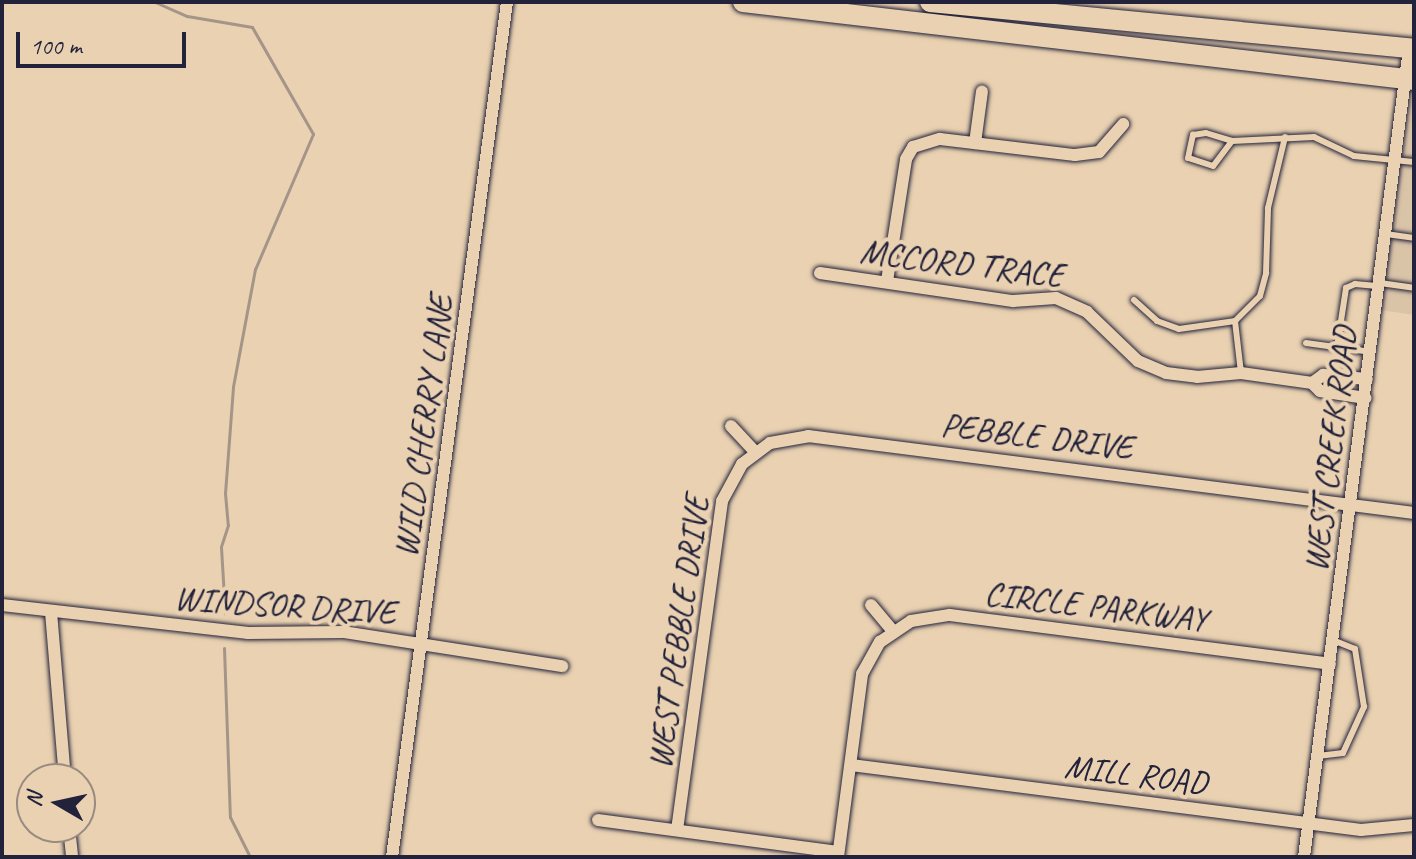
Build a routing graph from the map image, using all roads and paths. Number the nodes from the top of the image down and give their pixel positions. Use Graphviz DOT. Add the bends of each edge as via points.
graph roads {
  1 [pos="507,2"];
  2 [pos="743,2"];
  3 [pos="930,2"];
  4 [pos="1412,48"];
  5 [pos="1410,80"];
  6 [pos="982,91"];
  7 [pos="1123,124"];
  8 [pos="1285,137"];
  9 [pos="1232,141"];
  10 [pos="975,143"];
  11 [pos="1396,160"];
  12 [pos="1414,162"];
  13 [pos="1386,234"];
  14 [pos="1414,238"];
  15 [pos="820,273"];
  16 [pos="887,281"];
  17 [pos="1379,285"];
  18 [pos="1414,288"];
  19 [pos="1134,300"];
  20 [pos="1235,321"];
  21 [pos="1306,343"];
  22 [pos="1337,347"];
  23 [pos="1371,352"];
  24 [pos="1241,373"];
  25 [pos="1367,379"];
  26 [pos="1312,383"];
  27 [pos="1365,398"];
  28 [pos="731,426"];
  29 [pos="755,452"];
  30 [pos="1351,504"];
  31 [pos="1414,513"];
  32 [pos="2,605"];
  33 [pos="871,605"];
  34 [pos="51,612"];
  35 [pos="893,631"];
  36 [pos="1333,640"];
  37 [pos="419,644"];
  38 [pos="1330,664"];
  39 [pos="562,666"];
  40 [pos="1318,756"];
  41 [pos="64,763"];
  42 [pos="851,765"];
  43 [pos="598,820"];
  44 [pos="1308,824"];
  45 [pos="1414,825"];
  46 [pos="677,830"];
  47 [pos="838,855"];
  48 [pos="392,857"];
  49 [pos="1304,857"];
  1 -- 37 [label="street, WILD CHERRY LANE" via="438,536"];
  2 -- 5 [label="highway"];
  3 -- 4 [label="highway"];
  4 -- 5 [label="street, WEST CREEK ROAD"];
  5 -- 11 [label="street, WEST CREEK ROAD"];
  6 -- 10 [label="street"];
  7 -- 10 [label="street" via="1099,152 1075,155"];
  8 -- 9 [label="lane"];
  8 -- 11 [label="lane" via="1314,137 1354,156"];
  8 -- 20 [label="lane" via="1268,208 1263,285 1260,296"];
  9 -- 9 [label="lane" via="1193,135 1188,158 1213,166"];
  10 -- 16 [label="street" via="925,140 913,147 906,159"];
  11 -- 12 [label="lane"];
  11 -- 13 [label="street, WEST CREEK ROAD"];
  13 -- 14 [label="lane"];
  13 -- 17 [label="street, WEST CREEK ROAD"];
  15 -- 16 [label="street, MCCORD TRACE"];
  16 -- 24 [label="street, MCCORD TRACE" via="905,288 1013,301 1073,302 1117,345 1166,373"];
  17 -- 18 [label="lane"];
  17 -- 22 [label="lane" via="1346,288"];
  17 -- 23 [label="street, WEST CREEK ROAD"];
  19 -- 20 [label="lane" via="1157,321 1179,329"];
  20 -- 24 [label="lane"];
  21 -- 22 [label="lane"];
  22 -- 23 [label="lane"];
  23 -- 25 [label="street, WEST CREEK ROAD"];
  24 -- 26 [label="street, MCCORD TRACE"];
  25 -- 26 [label="street, MCCORD TRACE" via="1323,375"];
  25 -- 27 [label="street, WEST CREEK ROAD"];
  26 -- 27 [label="street, MCCORD TRACE" via="1320,391"];
  27 -- 30 [label="street, WEST CREEK ROAD"];
  28 -- 29 [label="street"];
  29 -- 30 [label="street, PEBBLE DRIVE" via="788,436 808,436"];
  29 -- 46 [label="street, WEST PEBBLE DRIVE" via="729,482 722,501"];
  30 -- 31 [label="street, PEBBLE DRIVE"];
  30 -- 36 [label="street, WEST CREEK ROAD"];
  32 -- 34 [label="street, WINDSOR DRIVE"];
  33 -- 35 [label="street"];
  34 -- 37 [label="street, WINDSOR DRIVE" via="248,633 344,632"];
  34 -- 41 [label="street"];
  35 -- 38 [label="street, CIRCLE PARKWAY" via="930,615 950,615"];
  35 -- 42 [label="street" via="868,658 862,674"];
  36 -- 38 [label="street, WEST CREEK ROAD"];
  36 -- 40 [label="lane" via="1355,649 1364,707 1343,753"];
  37 -- 39 [label="street, WINDSOR DRIVE"];
  37 -- 48 [label="street, WILD CHERRY LANE"];
  38 -- 40 [label="street, WEST CREEK ROAD"];
  40 -- 44 [label="street, WEST CREEK ROAD"];
  42 -- 44 [label="street, MILL ROAD"];
  42 -- 47 [label="street"];
  43 -- 46 [label="street"];
  44 -- 45 [label="street, MILL ROAD" via="1361,830"];
  44 -- 49 [label="street, WEST CREEK ROAD"];
  46 -- 47 [label="street"];
}
